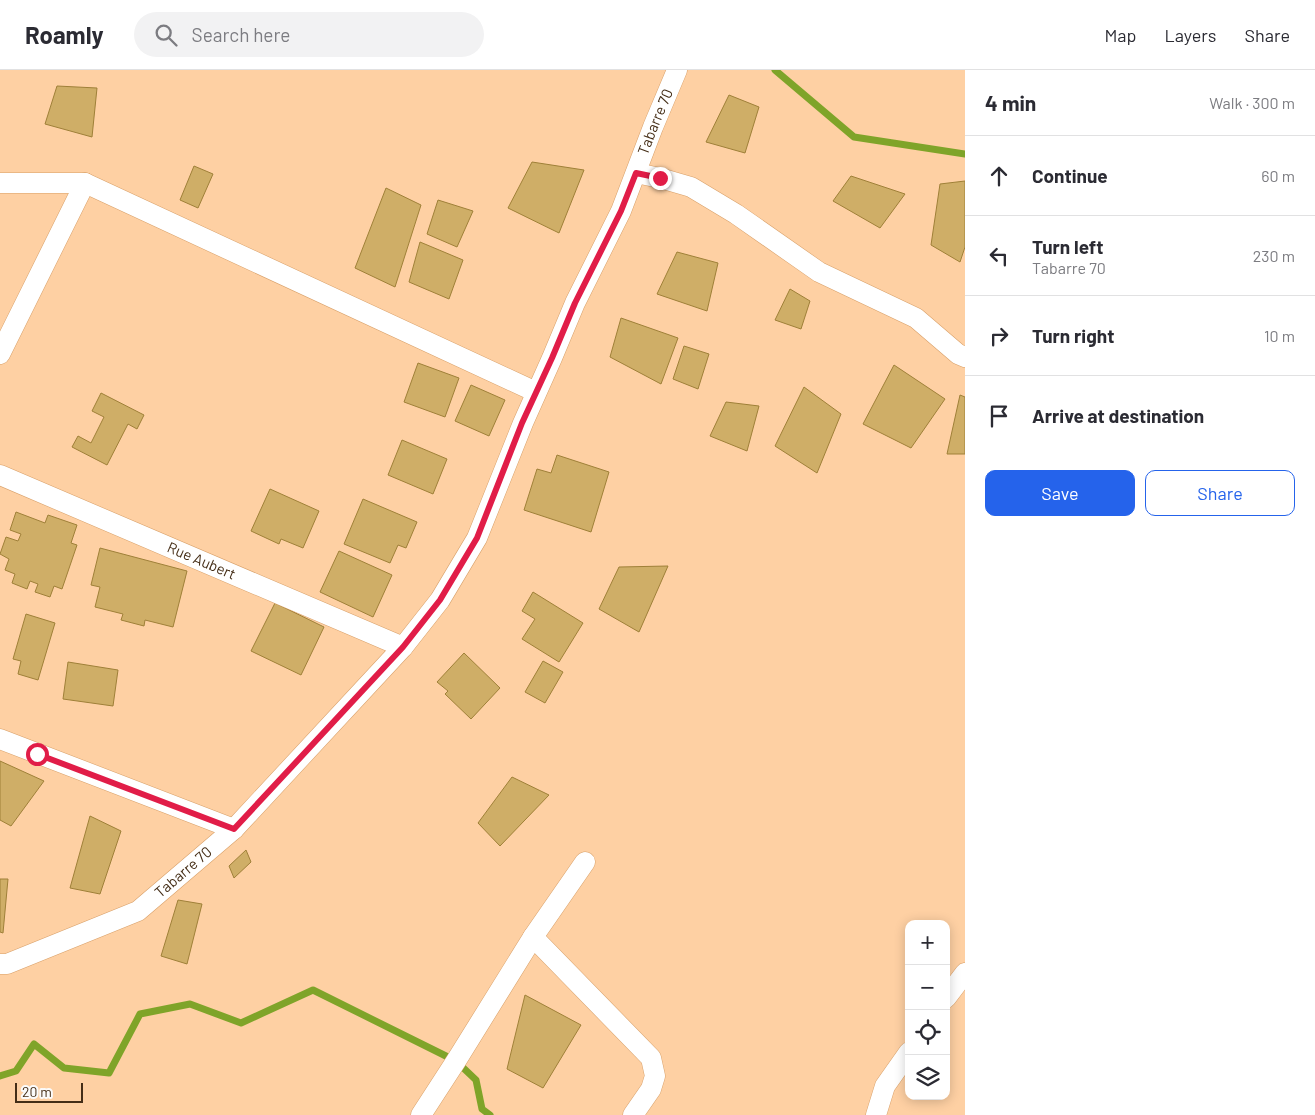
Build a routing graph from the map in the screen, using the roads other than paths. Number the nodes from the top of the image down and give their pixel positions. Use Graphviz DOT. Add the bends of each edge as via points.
graph roads {
  1 [pos="677,70"];
  2 [pos="636,173"];
  3 [pos="0,183"];
  4 [pos="85,183"];
  5 [pos="0,354"];
  6 [pos="965,357"];
  7 [pos="536,392"];
  8 [pos="0,475"];
  9 [pos="403,647"];
  10 [pos="0,739"];
  11 [pos="234,829"];
  12 [pos="585,862"];
  13 [pos="533,936"];
  14 [pos="0,964"];
  15 [pos="965,973"];
  16 [pos="950,993"];
  17 [pos="907,1055"];
  18 [pos="421,1115"];
  19 [pos="633,1115"];
  20 [pos="876,1115"];
  1 -- 2 [label="street, Tabarre 70"];
  2 -- 6 [label="street" via="691,187 819,272 916,318"];
  2 -- 7 [label="street, Tabarre 70"];
  3 -- 4 [label="street"];
  4 -- 5 [label="street"];
  4 -- 7 [label="street"];
  7 -- 9 [label="street, Tabarre 70" via="477,538 440,600"];
  8 -- 9 [label="street, Rue Aubert"];
  9 -- 11 [label="street, Tabarre 70"];
  10 -- 11 [label="street"];
  11 -- 14 [label="street, Tabarre 70" via="138,911 7,964"];
  12 -- 13 [label="street"];
  13 -- 18 [label="street"];
  13 -- 19 [label="street" via="651,1058 655,1076 651,1089"];
  15 -- 16 [label="street"];
  17 -- 20 [label="street" via="885,1086"];
}
